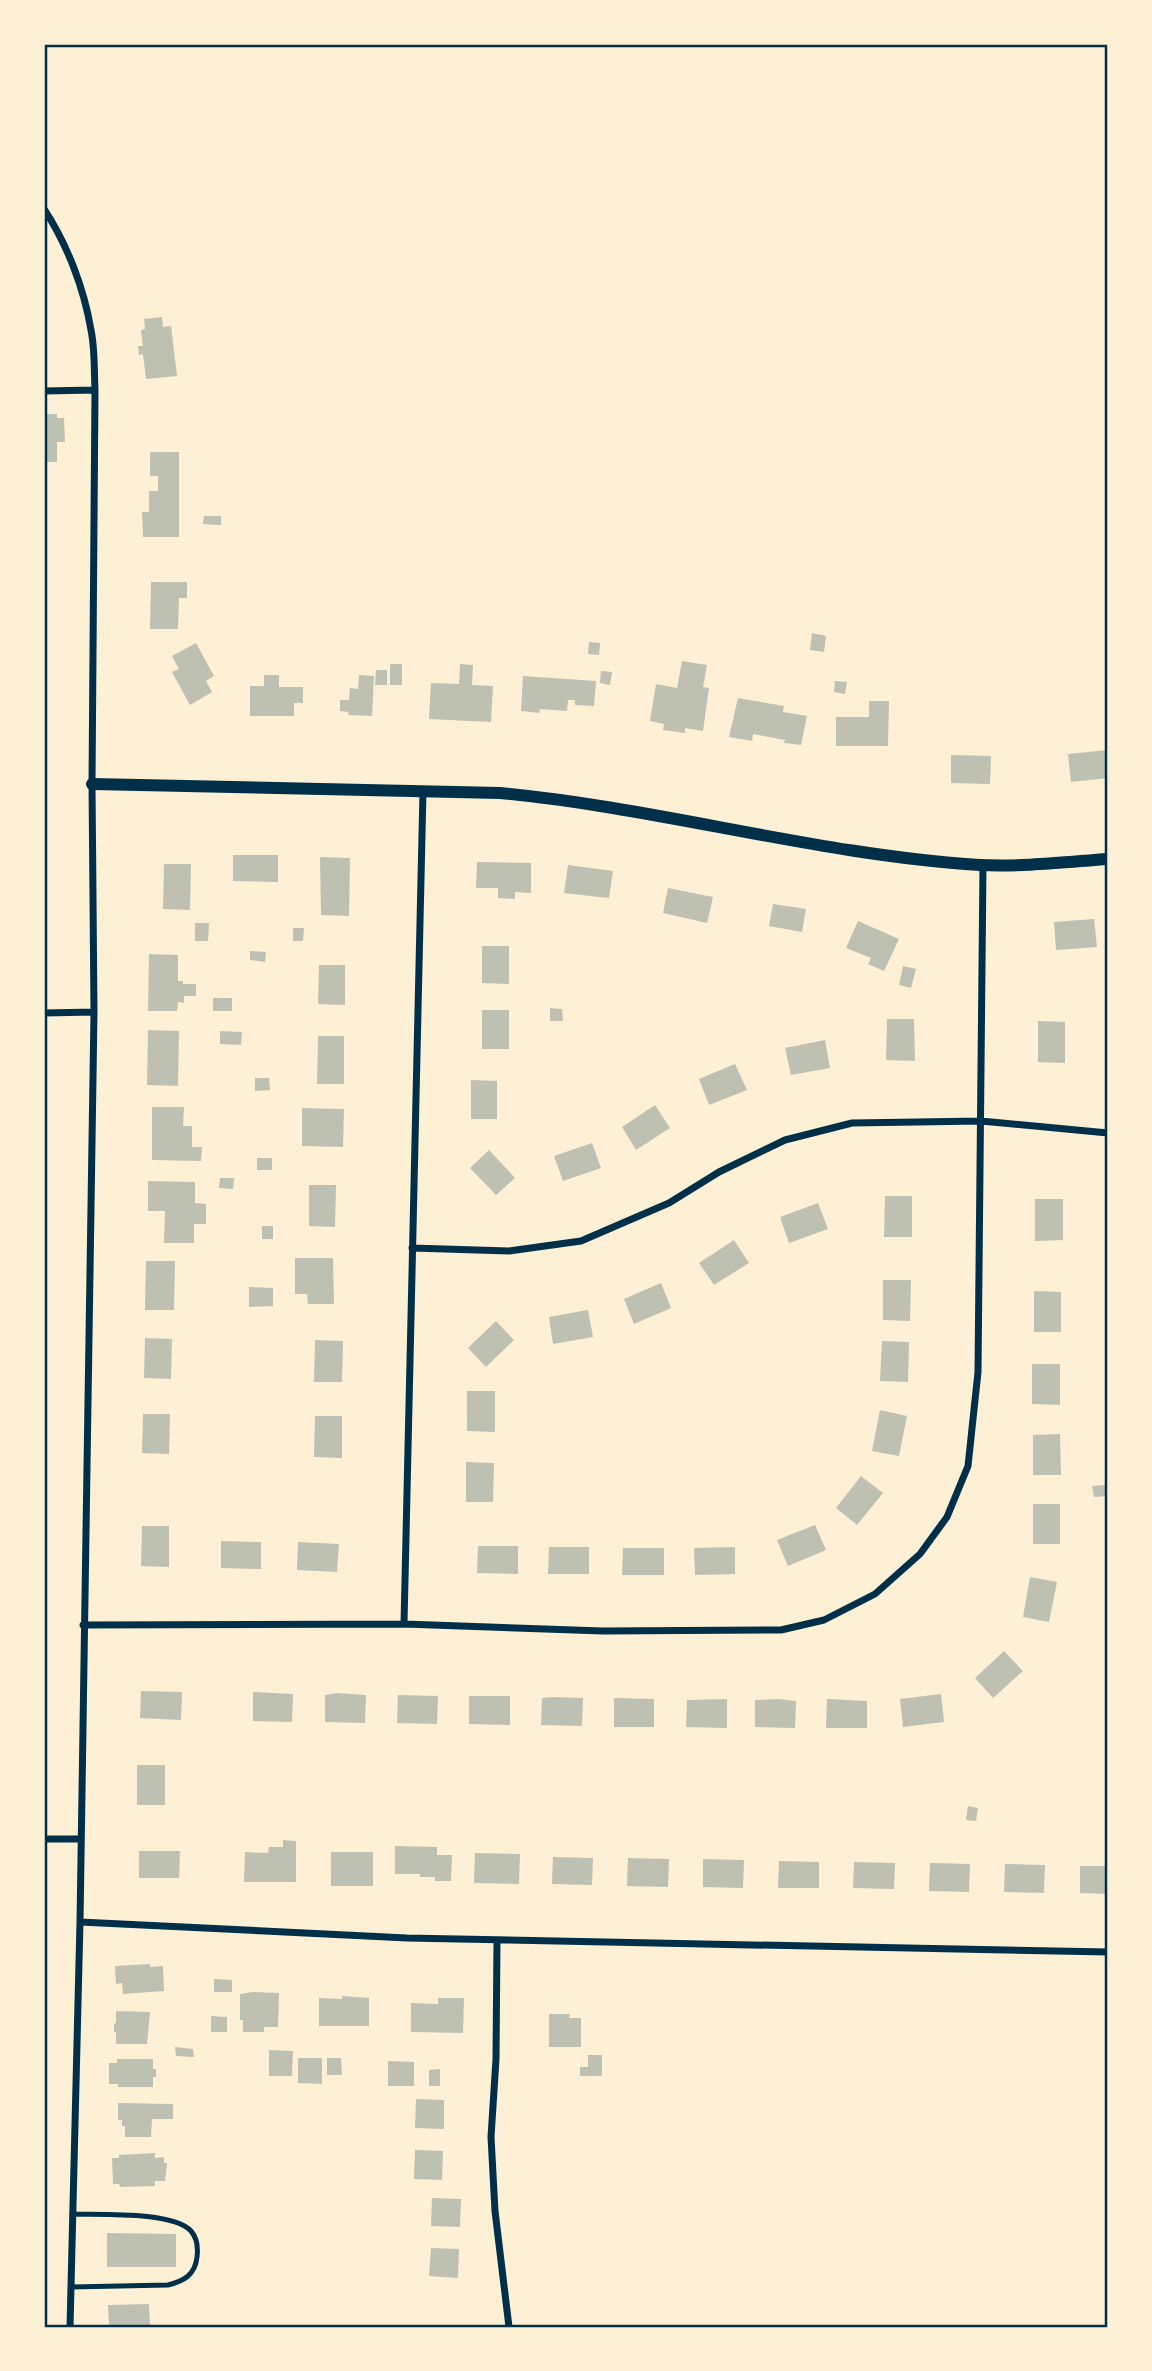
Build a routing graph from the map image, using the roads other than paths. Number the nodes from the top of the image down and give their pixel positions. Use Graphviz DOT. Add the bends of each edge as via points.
graph roads {
  1 [pos="44,209"];
  2 [pos="95,390"];
  3 [pos="44,391"];
  4 [pos="92,784"];
  5 [pos="423,790"];
  6 [pos="1108,859"];
  7 [pos="983,865"];
  8 [pos="94,1012"];
  9 [pos="44,1013"];
  10 [pos="981,1121"];
  11 [pos="1108,1133"];
  12 [pos="412,1248"];
  13 [pos="404,1624"];
  14 [pos="83,1625"];
  15 [pos="44,1839"];
  16 [pos="81,1839"];
  17 [pos="80,1922"];
  18 [pos="497,1940"];
  19 [pos="1108,1952"];
  20 [pos="72,2214"];
  21 [pos="71,2287"];
  22 [pos="70,2327"];
  23 [pos="509,2327"];
  1 -- 2 [label="street" via="71,260 83,297 92,331"];
  2 -- 3 [label="street"];
  2 -- 4 [label="street"];
  4 -- 5 [label="street"];
  4 -- 8 [label="street"];
  5 -- 7 [label="street" via="564,799 849,851"];
  5 -- 12 [label="street"];
  6 -- 7 [label="street"];
  7 -- 10 [label="street"];
  8 -- 9 [label="street"];
  8 -- 14 [label="street"];
  10 -- 11 [label="street"];
  10 -- 12 [label="street" via="852,1123 785,1140 669,1203 581,1241 509,1251"];
  10 -- 13 [label="street" via="978,1373 968,1466 947,1517 920,1555 875,1594 824,1620 781,1630 603,1631"];
  12 -- 13 [label="street"];
  13 -- 14 [label="street"];
  14 -- 16 [label="street"];
  15 -- 16 [label="street"];
  16 -- 17 [label="street"];
  17 -- 18 [label="street"];
  17 -- 20 [label="street"];
  18 -- 19 [label="street"];
  18 -- 23 [label="street" via="491,2137"];
  20 -- 21 [label="street"];
  20 -- 21 [label="lane" via="158,2217 176,2222 191,2232 197,2253 191,2274 168,2286"];
  21 -- 22 [label="street"];
}
